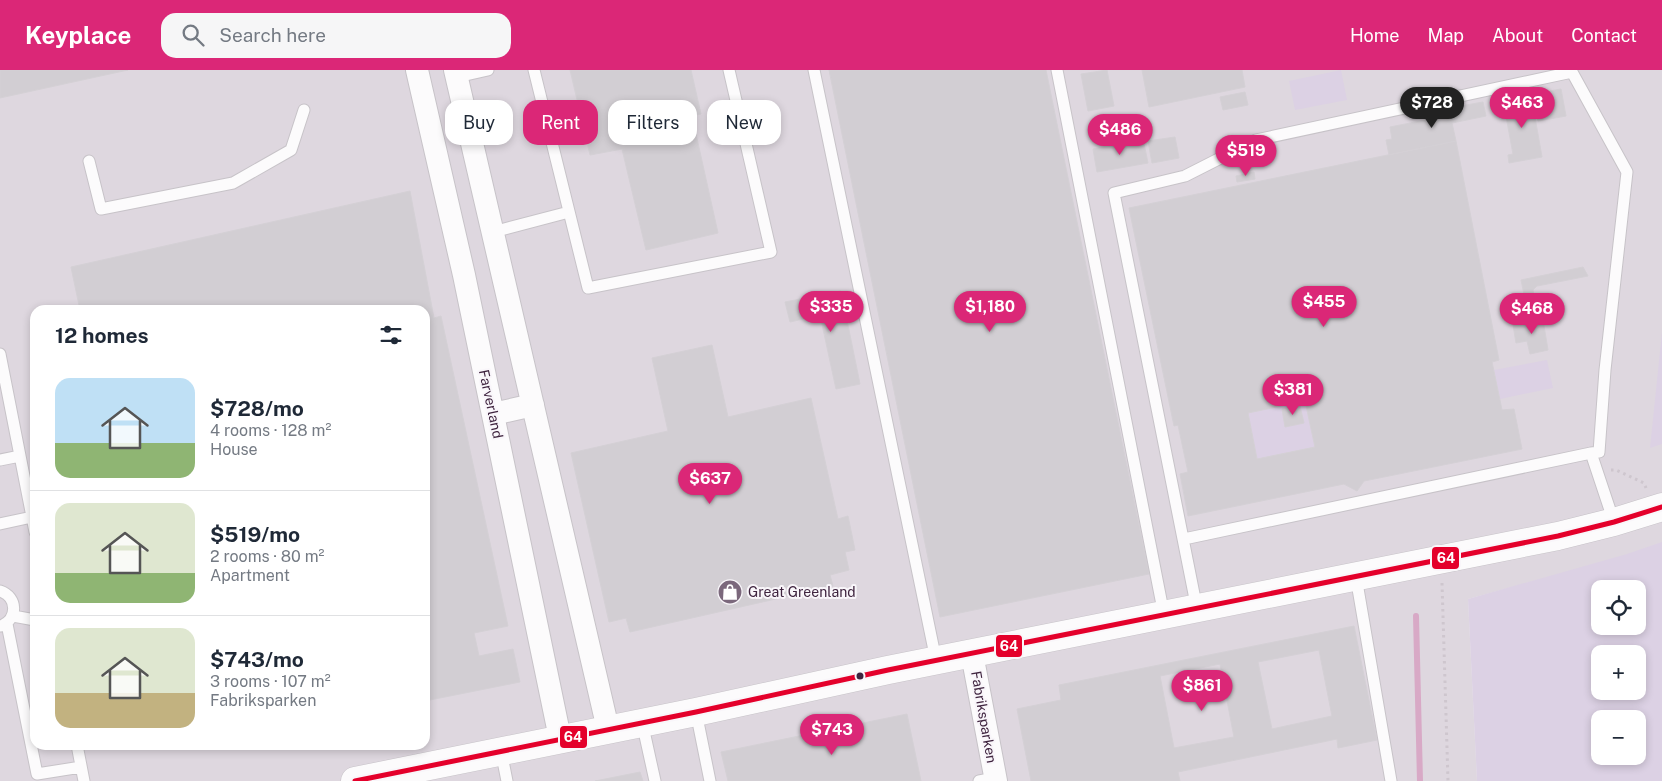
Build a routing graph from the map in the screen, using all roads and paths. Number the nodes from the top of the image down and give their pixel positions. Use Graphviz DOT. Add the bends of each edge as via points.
graph roads {
  1 [pos="488,70"];
  2 [pos="534,70"];
  3 [pos="729,70"];
  4 [pos="814,70"];
  5 [pos="1057,70"];
  6 [pos="456,73"];
  7 [pos="419,78"];
  8 [pos="304,110"];
  9 [pos="89,162"];
  10 [pos="569,212"];
  11 [pos="493,232"];
  12 [pos="0,354"];
  13 [pos="5,403"];
  14 [pos="533,406"];
  15 [pos="493,414"];
  16 [pos="1591,454"];
  17 [pos="20,456"];
  18 [pos="0,460"];
  19 [pos="1596,468"];
  20 [pos="1644,482"];
  21 [pos="30,507"];
  22 [pos="1662,507"];
  23 [pos="30,517"];
  24 [pos="1614,522"];
  25 [pos="0,524"];
  26 [pos="1184,539"];
  27 [pos="1441,560"];
  28 [pos="1356,577"];
  29 [pos="0,591"];
  30 [pos="1197,609"];
  31 [pos="1164,615"];
  32 [pos="30,620"];
  33 [pos="7,622"];
  34 [pos="972,654"];
  35 [pos="936,660"];
  36 [pos="696,712"];
  37 [pos="642,722"];
  38 [pos="608,729"];
  39 [pos="30,735"];
  40 [pos="560,738"];
  41 [pos="33,750"];
  42 [pos="78,750"];
  43 [pos="500,751"];
  44 [pos="81,767"];
  45 [pos="990,780"];
  46 [pos="84,781"];
  47 [pos="355,781"];
  48 [pos="507,781"];
  49 [pos="654,781"];
  50 [pos="710,781"];
  51 [pos="1391,781"];
  52 [pos="1448,781"];
  1 -- 6 [label="lane"];
  2 -- 10 [label="lane"];
  3 -- 10 [label="lane" via="771,252 588,288"];
  4 -- 35 [label="lane"];
  5 -- 31 [label="lane"];
  6 -- 7 [label="street"];
  6 -- 11 [label="street"];
  7 -- 15 [label="street, Farverland"];
  8 -- 9 [label="lane" via="291,150 233,183 101,210"];
  10 -- 11 [label="lane"];
  11 -- 14 [label="street"];
  12 -- 13 [label="lane"];
  13 -- 17 [label="lane"];
  14 -- 15 [label="street"];
  14 -- 38 [label="street"];
  15 -- 40 [label="street, Farverland"];
  16 -- 19 [label="lane"];
  16 -- 26 [label="lane"];
  16 -- 26 [label="lane" via="1600,452 1604,380 1627,172 1572,72 1256,140 1185,176 1114,193"];
  17 -- 18 [label="lane"];
  17 -- 21 [label="lane"];
  19 -- 20 [label="path" via="1616,470"];
  19 -- 24 [label="lane"];
  22 -- 24 [label="street, Fabriksparken"];
  23 -- 25 [label="lane"];
  24 -- 27 [label="street, Fabriksparken"];
  26 -- 30 [label="lane"];
  27 -- 28 [label="street, Fabriksparken"];
  27 -- 52 [label="path"];
  28 -- 30 [label="street, Fabriksparken"];
  28 -- 51 [label="lane"];
  29 -- 33 [label="lane" via="11,597 14,606"];
  30 -- 31 [label="street, Fabriksparken"];
  31 -- 34 [label="street, Fabriksparken"];
  32 -- 33 [label="lane"];
  33 -- 39 [label="lane"];
  34 -- 35 [label="street, Fabriksparken"];
  34 -- 45 [label="street, Fabriksparken"];
  35 -- 36 [label="street, Fabriksparken"];
  36 -- 37 [label="street, Fabriksparken"];
  36 -- 50 [label="lane"];
  37 -- 38 [label="street, Fabriksparken"];
  37 -- 49 [label="lane"];
  38 -- 40 [label="street, Fabriksparken"];
  40 -- 43 [label="street, Fabriksparken"];
  41 -- 44 [label="lane" via="38,774"];
  42 -- 44 [label="lane"];
  43 -- 47 [label="street, Fabriksparken"];
  43 -- 48 [label="lane"];
  44 -- 46 [label="lane"];
}
